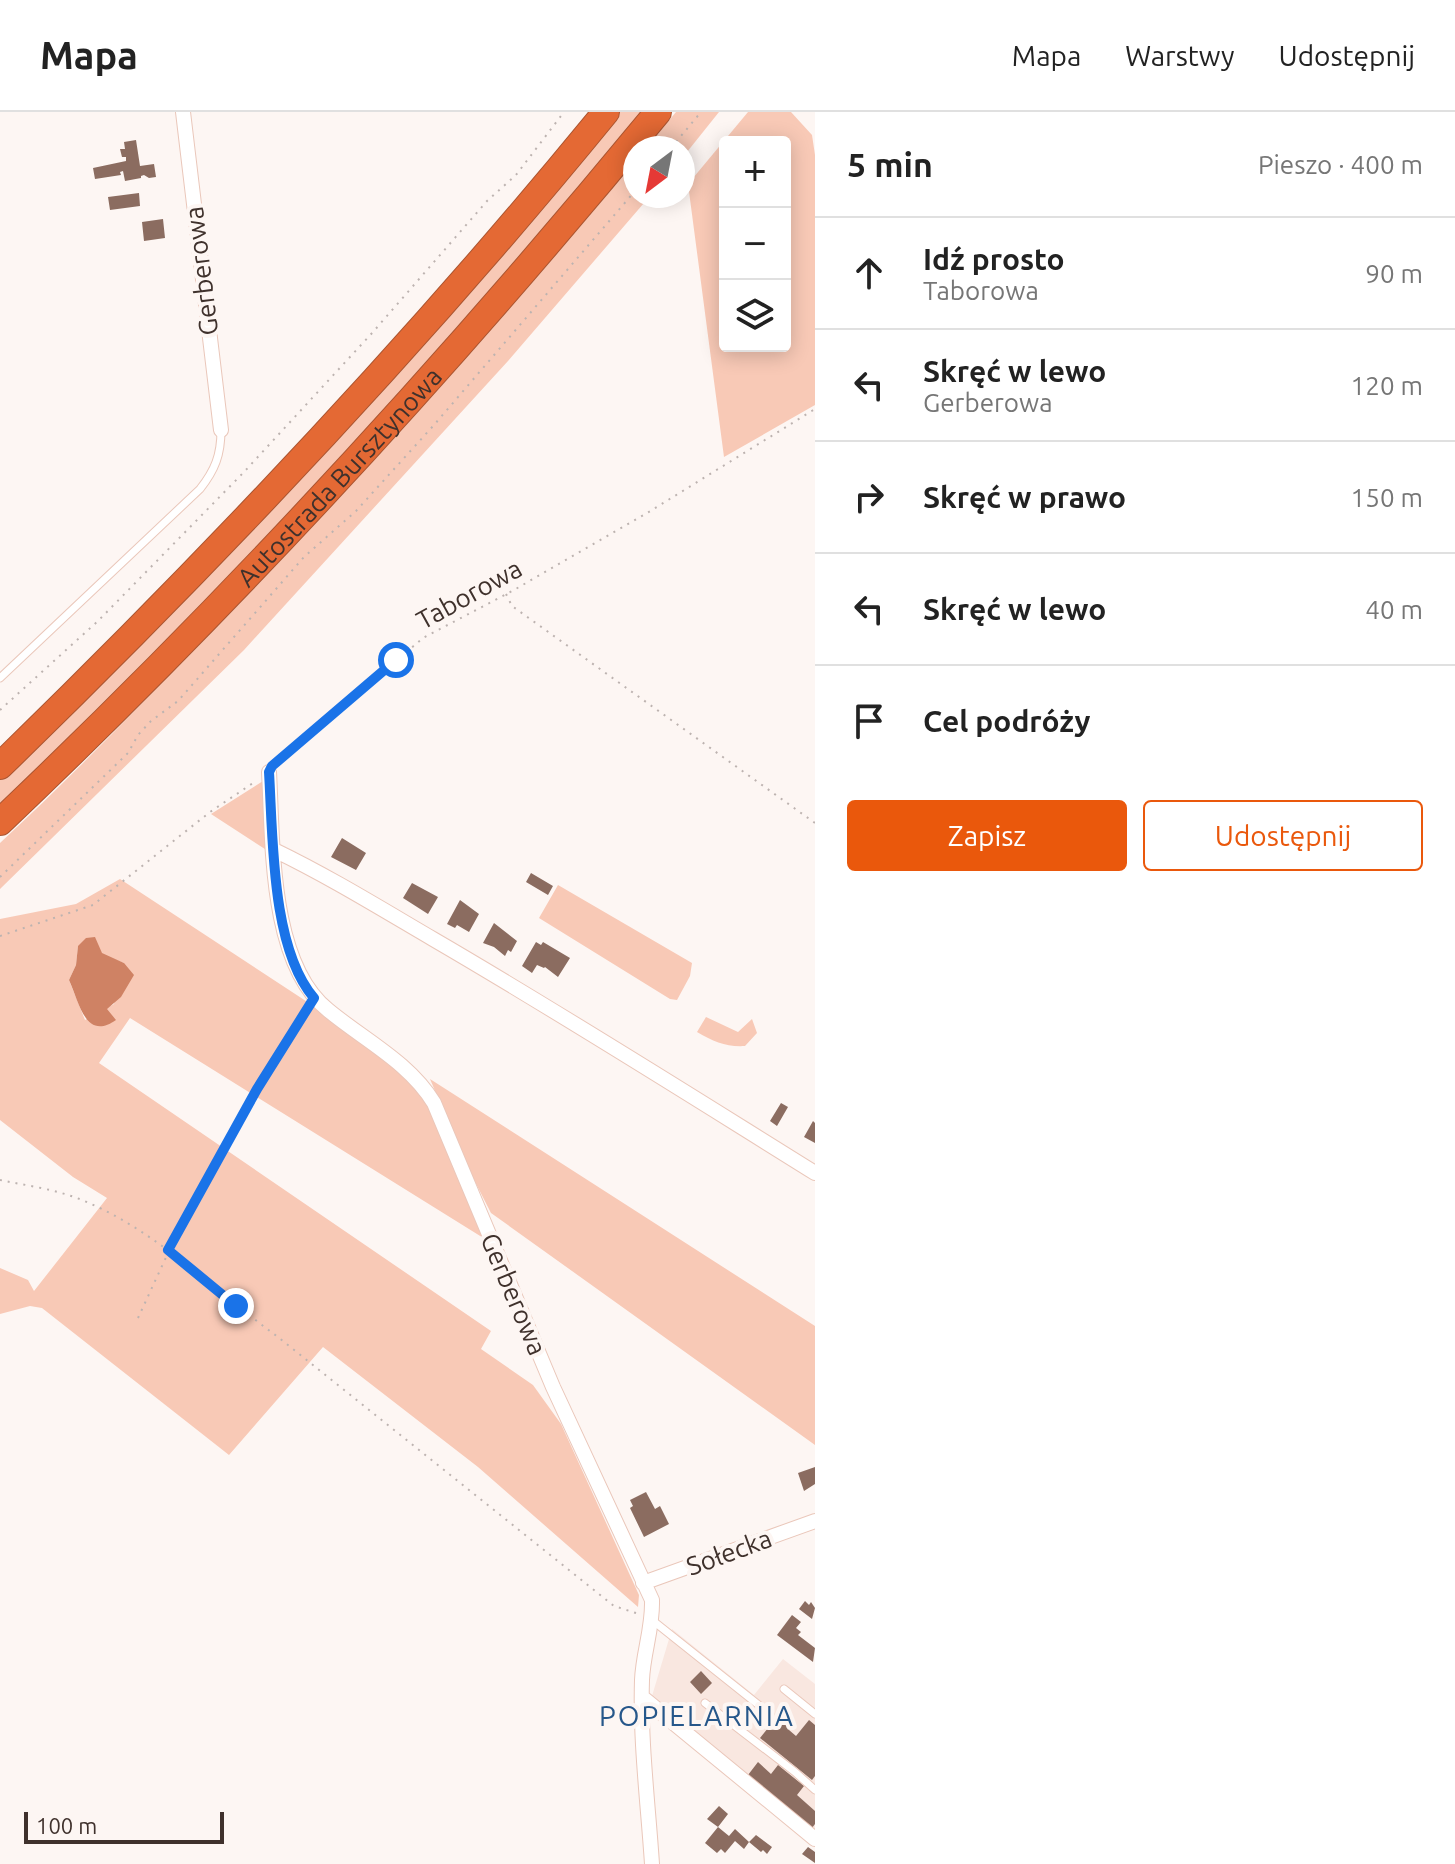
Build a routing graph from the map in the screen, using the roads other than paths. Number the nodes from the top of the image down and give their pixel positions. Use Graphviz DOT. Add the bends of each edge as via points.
graph roads {
  1 [pos="183,112"];
  2 [pos="606,112"];
  3 [pos="658,112"];
  4 [pos="221,430"];
  5 [pos="0,678"];
  6 [pos="0,766"];
  7 [pos="269,772"];
  8 [pos="0,822"];
  9 [pos="274,850"];
  10 [pos="815,1173"];
  11 [pos="815,1521"];
  12 [pos="643,1583"];
  13 [pos="652,1618"];
  14 [pos="784,1689"];
  15 [pos="642,1697"];
  16 [pos="705,1703"];
  17 [pos="770,1714"];
  18 [pos="815,1714"];
  19 [pos="815,1790"];
  20 [pos="815,1837"];
  21 [pos="652,1864"];
  1 -- 4 [label="street, Gerberowa"];
  2 -- 6 [label="highway, Autostrada Bursztynowa" via="300,461"];
  3 -- 8 [label="highway, Autostrada Bursztynowa" via="516,281 310,509"];
  4 -- 5 [label="lane" via="220,457 200,489"];
  7 -- 9 [label="street, Gerberowa"];
  9 -- 10 [label="street" via="495,974"];
  9 -- 12 [label="street, Gerberowa" via="280,911 298,970 314,998 407,1070 434,1103 553,1387"];
  11 -- 12 [label="street, Sołecka"];
  12 -- 13 [label="street, Gerberowa" via="652,1600"];
  13 -- 15 [label="street, Gerberowa"];
  13 -- 17 [label="lane"];
  14 -- 18 [label="lane"];
  15 -- 20 [label="street"];
  15 -- 21 [label="street, Gerberowa"];
  16 -- 19 [label="lane"];
}
